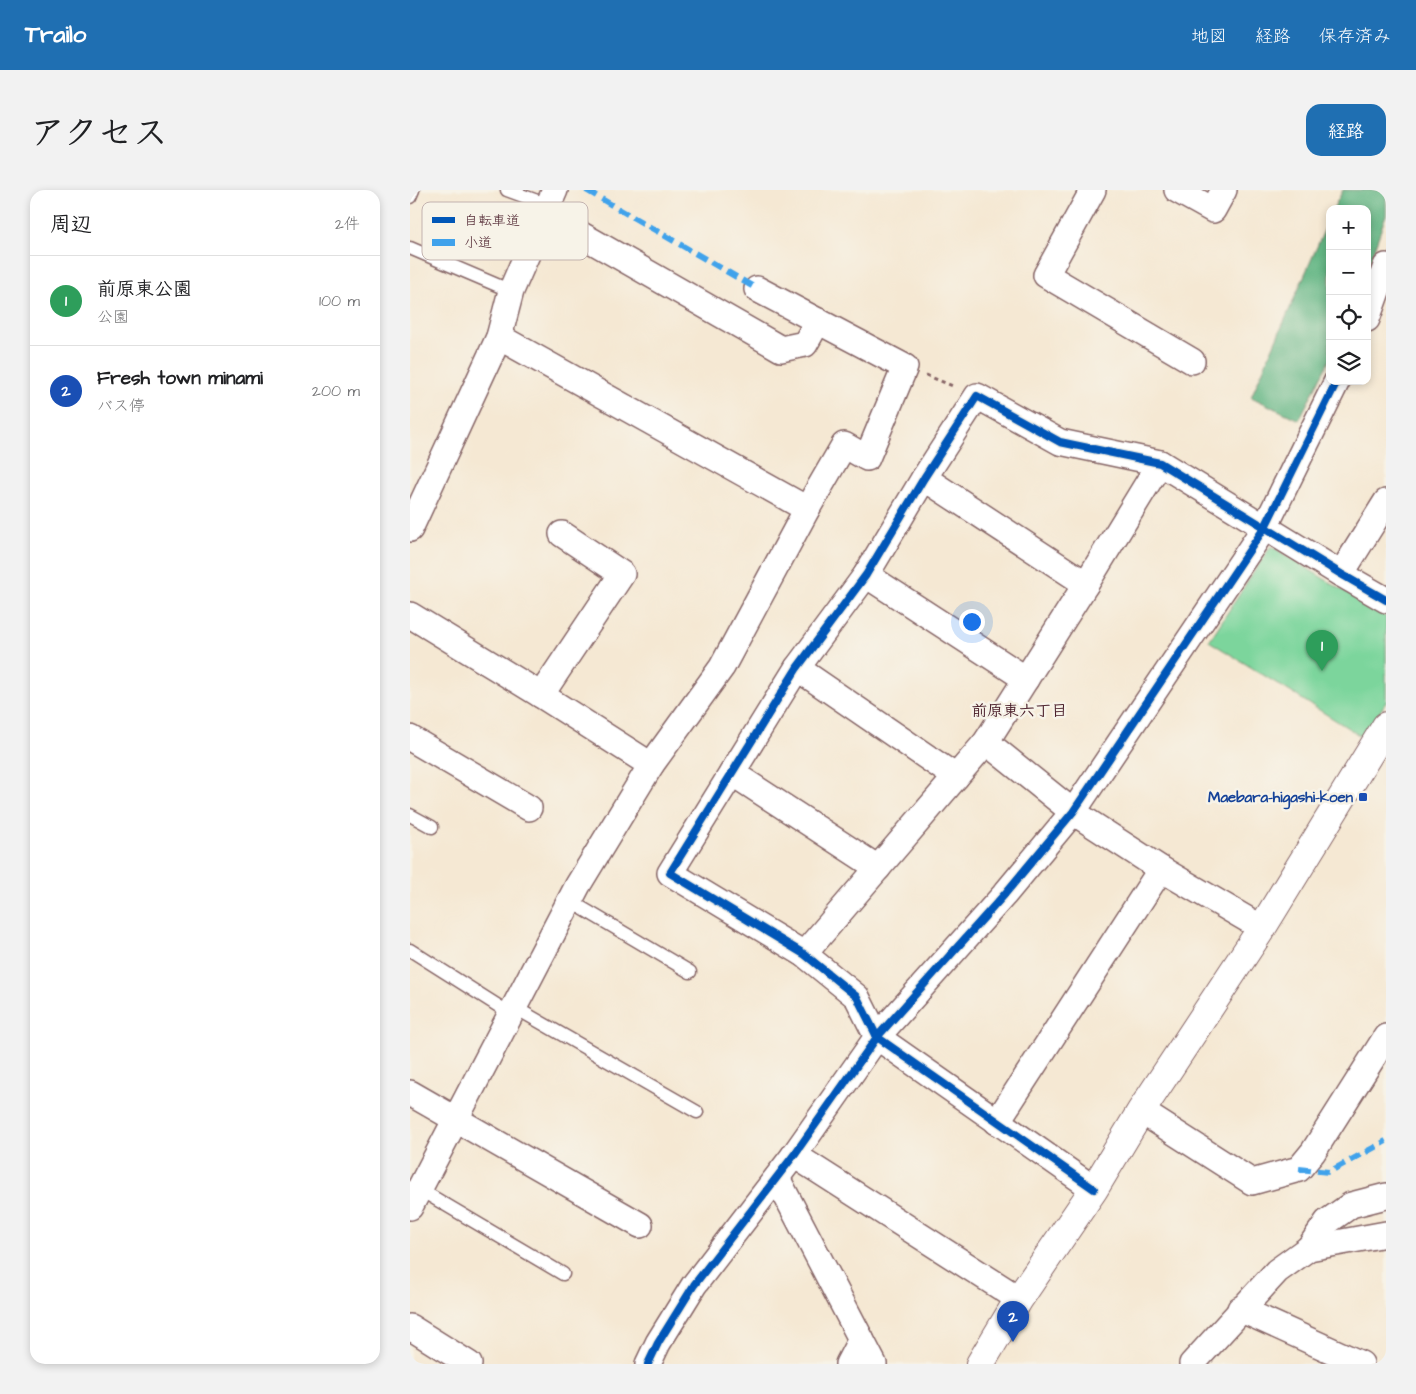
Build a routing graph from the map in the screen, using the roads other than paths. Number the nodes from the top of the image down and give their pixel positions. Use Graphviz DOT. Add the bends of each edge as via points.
graph roads {
  1 [pos="413,190"];
  2 [pos="507,190"];
  3 [pos="1093,190"];
  4 [pos="1177,190"];
  5 [pos="1224,190"];
  6 [pos="410,197"];
  7 [pos="546,202"];
  8 [pos="588,228"];
  9 [pos="410,248"];
  10 [pos="422,253"];
  11 [pos="438,260"];
  12 [pos="524,260"];
  13 [pos="1386,266"];
  14 [pos="757,289"];
  15 [pos="510,291"];
  16 [pos="1371,307"];
  17 [pos="818,321"];
  18 [pos="499,337"];
  19 [pos="1192,361"];
  20 [pos="1335,385"];
  21 [pos="1160,463"];
  22 [pos="924,478"];
  23 [pos="1386,502"];
  24 [pos="807,509"];
  25 [pos="1266,527"];
  26 [pos="410,528"];
  27 [pos="562,534"];
  28 [pos="1341,574"];
  29 [pos="866,575"];
  30 [pos="1086,584"];
  31 [pos="1386,600"];
  32 [pos="410,615"];
  33 [pos="797,668"];
  34 [pos="1026,679"];
  35 [pos="541,694"];
  36 [pos="1386,727"];
  37 [pos="410,738"];
  38 [pos="986,742"];
  39 [pos="651,765"];
  40 [pos="732,772"];
  41 [pos="956,777"];
  42 [pos="529,808"];
  43 [pos="1074,812"];
  44 [pos="410,815"];
  45 [pos="432,827"];
  46 [pos="878,868"];
  47 [pos="1161,869"];
  48 [pos="570,901"];
  49 [pos="1262,928"];
  50 [pos="410,950"];
  51 [pos="804,954"];
  52 [pos="690,972"];
  53 [pos="512,1011"];
  54 [pos="877,1037"];
  55 [pos="1386,1037"];
  56 [pos="410,1093"];
  57 [pos="1141,1111"];
  58 [pos="697,1112"];
  59 [pos="456,1119"];
  60 [pos="997,1122"];
  61 [pos="794,1155"];
  62 [pos="777,1178"];
  63 [pos="1094,1189"];
  64 [pos="1386,1196"];
  65 [pos="414,1198"];
  66 [pos="640,1224"];
  67 [pos="1386,1234"];
  68 [pos="1309,1248"];
  69 [pos="563,1274"];
  70 [pos="1020,1299"];
  71 [pos="1240,1310"];
  72 [pos="410,1327"];
  73 [pos="861,1339"];
  74 [pos="469,1364"];
  75 [pos="648,1364"];
  76 [pos="848,1364"];
  77 [pos="874,1364"];
  78 [pos="980,1364"];
  79 [pos="1192,1364"];
  80 [pos="1361,1364"];
  1 -- 6 [label="lane"];
  2 -- 7 [label="lane"];
  3 -- 19 [label="street" via="1046,276"];
  4 -- 5 [label="street" via="1213,210"];
  8 -- 17 [label="street" via="781,349 805,344"];
  9 -- 10 [label="lane"];
  11 -- 15 [label="lane"];
  12 -- 15 [label="street"];
  13 -- 16 [label="street"];
  14 -- 17 [label="street"];
  15 -- 18 [label="street"];
  17 -- 24 [label="street" via="905,366 867,458 844,445"];
  18 -- 24 [label="street"];
  18 -- 26 [label="street"];
  20 -- 25 [label="street"];
  21 -- 22 [label="street" via="1060,442 977,396"];
  21 -- 25 [label="street"];
  21 -- 30 [label="street"];
  22 -- 29 [label="street"];
  22 -- 30 [label="street"];
  23 -- 28 [label="street"];
  24 -- 39 [label="street" via="722,667"];
  25 -- 28 [label="street"];
  25 -- 43 [label="street"];
  27 -- 35 [label="street" via="622,574"];
  28 -- 31 [label="street"];
  29 -- 33 [label="street"];
  29 -- 34 [label="street"];
  30 -- 34 [label="street"];
  32 -- 35 [label="street"];
  33 -- 40 [label="street"];
  33 -- 41 [label="street"];
  34 -- 38 [label="street"];
  35 -- 39 [label="street"];
  36 -- 49 [label="street"];
  37 -- 42 [label="street"];
  38 -- 41 [label="street"];
  38 -- 43 [label="street"];
  39 -- 48 [label="street"];
  40 -- 46 [label="street"];
  40 -- 51 [label="street" via="670,873"];
  41 -- 46 [label="street"];
  43 -- 47 [label="street"];
  43 -- 54 [label="street"];
  44 -- 45 [label="lane"];
  46 -- 51 [label="street"];
  47 -- 49 [label="street"];
  47 -- 60 [label="street"];
  48 -- 52 [label="lane"];
  48 -- 53 [label="street"];
  49 -- 57 [label="street"];
  50 -- 53 [label="lane"];
  51 -- 54 [label="street" via="857,997"];
  53 -- 58 [label="lane"];
  53 -- 59 [label="street"];
  54 -- 60 [label="street"];
  54 -- 61 [label="street"];
  55 -- 57 [label="street" via="1299,1169 1252,1182"];
  56 -- 59 [label="street"];
  57 -- 63 [label="street"];
  59 -- 65 [label="street"];
  59 -- 66 [label="street"];
  60 -- 63 [label="street"];
  61 -- 62 [label="street"];
  61 -- 70 [label="street"];
  62 -- 73 [label="street"];
  62 -- 75 [label="street" via="694,1285"];
  63 -- 70 [label="street"];
  64 -- 68 [label="street" via="1351,1205 1327,1222"];
  65 -- 69 [label="lane"];
  67 -- 68 [label="street"];
  68 -- 71 [label="street" via="1277,1271"];
  70 -- 78 [label="street"];
  71 -- 79 [label="street"];
  71 -- 80 [label="street"];
  72 -- 74 [label="street"];
  73 -- 76 [label="street"];
  73 -- 77 [label="street"];
}
